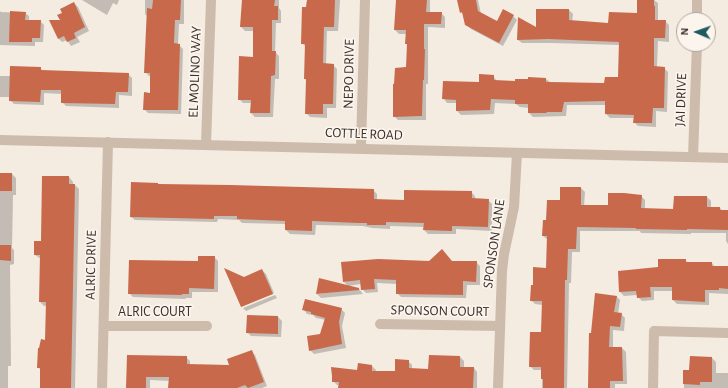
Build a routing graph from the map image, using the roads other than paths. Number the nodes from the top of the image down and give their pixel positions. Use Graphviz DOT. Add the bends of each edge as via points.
graph roads {
  1 [pos="211,0"];
  2 [pos="365,0"];
  3 [pos="697,0"];
  4 [pos="698,12"];
  5 [pos="697,52"];
  6 [pos="0,140"];
  7 [pos="108,142"];
  8 [pos="206,144"];
  9 [pos="361,148"];
  10 [pos="517,153"];
  11 [pos="693,157"];
  12 [pos="728,158"];
  13 [pos="380,324"];
  14 [pos="104,326"];
  15 [pos="207,326"];
  16 [pos="500,326"];
  17 [pos="728,333"];
  18 [pos="102,388"];
  19 [pos="498,388"];
  20 [pos="653,388"];
  1 -- 8 [label="street, EL MOLINO WAY"];
  2 -- 9 [label="street, NEPO DRIVE"];
  3 -- 4 [label="street"];
  5 -- 11 [label="street, JAI DRIVE"];
  6 -- 7 [label="street, COTTLE ROAD"];
  7 -- 8 [label="street, COTTLE ROAD"];
  7 -- 14 [label="street, ALRIC DRIVE"];
  8 -- 9 [label="street, COTTLE ROAD"];
  9 -- 10 [label="street, COTTLE ROAD"];
  10 -- 11 [label="street, COTTLE ROAD"];
  10 -- 16 [label="street, SPONSON LANE" via="514,207 502,271"];
  11 -- 12 [label="street, COTTLE ROAD"];
  13 -- 16 [label="street, SPONSON COURT"];
  14 -- 15 [label="street, ALRIC COURT"];
  14 -- 18 [label="street, ALRIC DRIVE"];
  16 -- 19 [label="street, SPONSON LANE"];
  17 -- 20 [label="street" via="654,331"];
}
